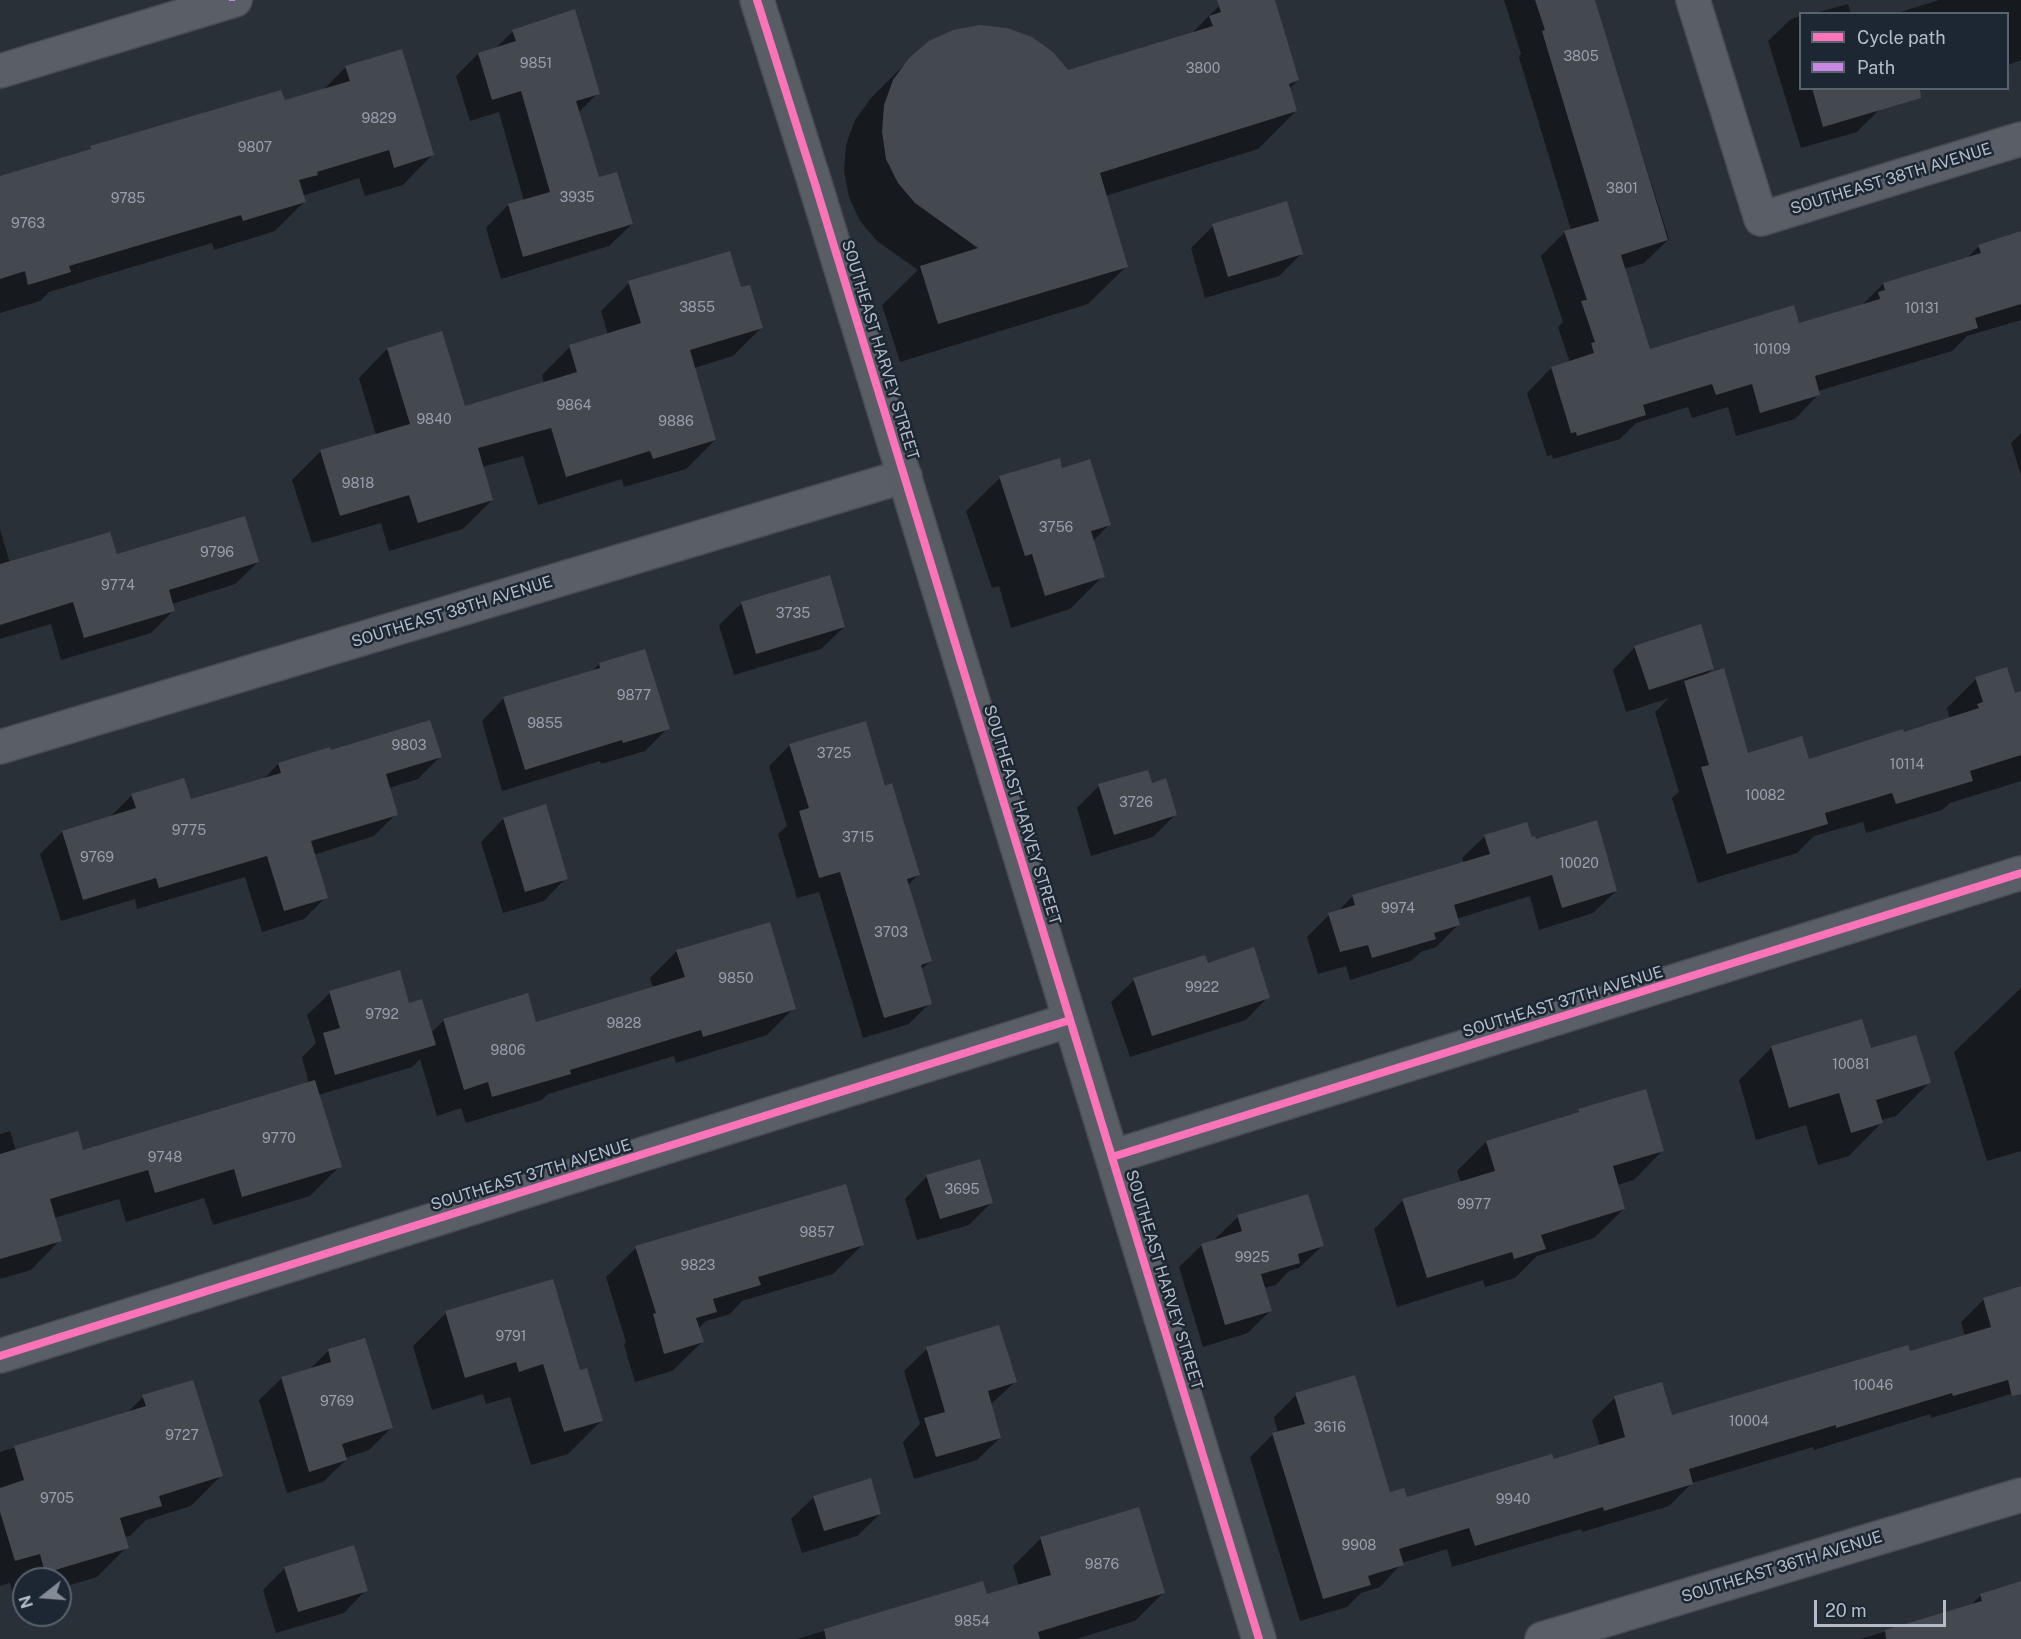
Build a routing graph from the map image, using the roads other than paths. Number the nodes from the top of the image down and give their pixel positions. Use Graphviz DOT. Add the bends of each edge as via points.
graph roads {
  1 [pos="234,0"];
  2 [pos="757,0"];
  3 [pos="1694,0"];
  4 [pos="0,71"];
  5 [pos="2021,139"];
  6 [pos="905,476"];
  7 [pos="0,747"];
  8 [pos="2021,873"];
  9 [pos="1070,1020"];
  10 [pos="1112,1157"];
  11 [pos="0,1356"];
  12 [pos="2021,1495"];
  13 [pos="1259,1639"];
  14 [pos="1542,1639"];
  1 -- 4 [label="street"];
  2 -- 6 [label="street, SOUTHEAST HARVEY STREET"];
  3 -- 5 [label="street, SOUTHEAST 38TH AVENUE" via="1761,219"];
  6 -- 7 [label="street, SOUTHEAST 38TH AVENUE"];
  6 -- 9 [label="street, SOUTHEAST HARVEY STREET"];
  8 -- 10 [label="street, SOUTHEAST 37TH AVENUE"];
  9 -- 10 [label="street, SOUTHEAST HARVEY STREET"];
  9 -- 11 [label="street, SOUTHEAST 37TH AVENUE"];
  10 -- 13 [label="street, SOUTHEAST HARVEY STREET"];
  12 -- 14 [label="street, SOUTHEAST 36TH AVENUE"];
}
